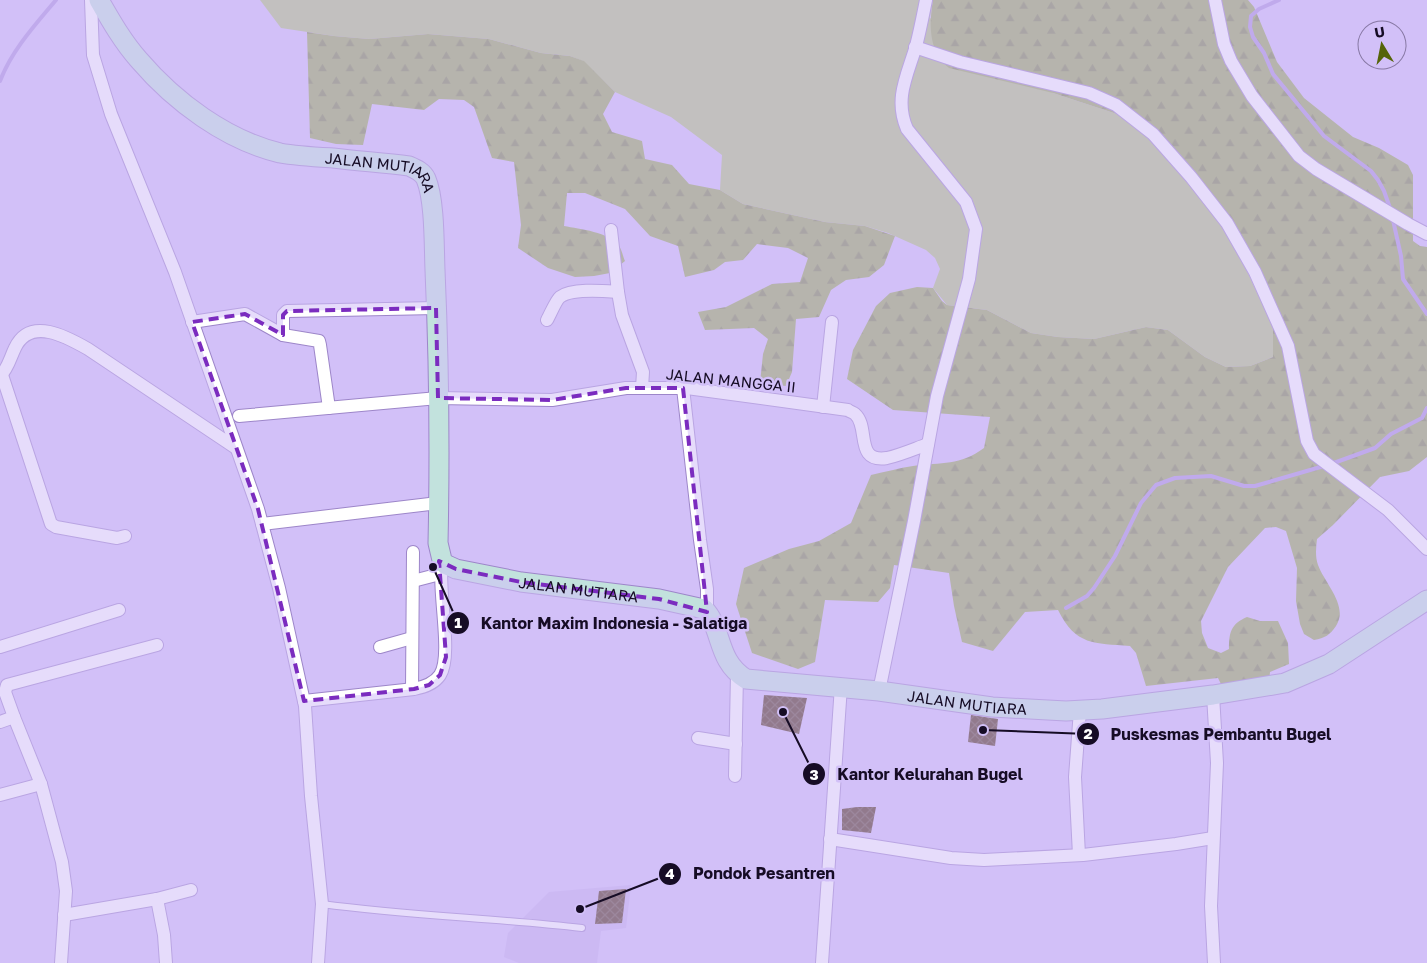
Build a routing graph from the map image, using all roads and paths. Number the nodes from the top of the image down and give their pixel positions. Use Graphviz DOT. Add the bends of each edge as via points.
graph roads {
  1 [pos="91,0"];
  2 [pos="99,0"];
  3 [pos="926,0"];
  4 [pos="1215,0"];
  5 [pos="915,47"];
  6 [pos="611,230"];
  7 [pos="1427,234"];
  8 [pos="618,292"];
  9 [pos="436,308"];
  10 [pos="547,320"];
  11 [pos="192,322"];
  12 [pos="832,322"];
  13 [pos="283,335"];
  14 [pos="1,376"];
  15 [pos="642,388"];
  16 [pos="683,388"];
  17 [pos="438,398"];
  18 [pos="822,407"];
  19 [pos="329,408"];
  20 [pos="239,416"];
  21 [pos="928,444"];
  22 [pos="236,448"];
  23 [pos="438,503"];
  24 [pos="262,524"];
  25 [pos="125,536"];
  26 [pos="1427,549"];
  27 [pos="413,552"];
  28 [pos="441,567"];
  29 [pos="413,581"];
  30 [pos="1427,600"];
  31 [pos="119,610"];
  32 [pos="707,612"];
  33 [pos="412,638"];
  34 [pos="157,645"];
  35 [pos="0,647"];
  36 [pos="380,647"];
  37 [pos="737,674"];
  38 [pos="840,686"];
  39 [pos="412,689"];
  40 [pos="879,691"];
  41 [pos="1212,695"];
  42 [pos="304,701"];
  43 [pos="1080,710"];
  44 [pos="14,717"];
  45 [pos="0,722"];
  46 [pos="698,738"];
  47 [pos="736,744"];
  48 [pos="735,776"];
  49 [pos="42,784"];
  50 [pos="0,795"];
  51 [pos="1213,838"];
  52 [pos="830,839"];
  53 [pos="1079,855"];
  54 [pos="191,890"];
  55 [pos="157,898"];
  56 [pos="322,904"];
  57 [pos="64,915"];
  58 [pos="582,928"];
  59 [pos="60,963"];
  60 [pos="166,963"];
  61 [pos="318,963"];
  62 [pos="822,963"];
  63 [pos="1214,963"];
  1 -- 11 [label="street" via="93,55 111,114"];
  2 -- 9 [label="street, JALAN MUTIARA" via="138,60 186,105 247,143 282,153 409,166 421,172 426,179 433,220"];
  3 -- 5 [label="street"];
  4 -- 7 [label="street" via="1231,61 1252,96 1299,156"];
  5 -- 21 [label="street" via="903,84 902,116 907,129 966,202 976,229 969,279 937,396"];
  5 -- 26 [label="street" via="960,62 1089,93 1116,105 1153,134 1227,223 1255,272 1288,346 1307,441 1314,454 1388,510"];
  6 -- 8 [label="street"];
  8 -- 10 [label="street" via="568,293 559,297"];
  8 -- 15 [label="street" via="622,315 643,372"];
  9 -- 13 [label="street" via="286,312 283,315"];
  9 -- 17 [label="street, JALAN MUTIARA"];
  11 -- 13 [label="street" via="245,314"];
  11 -- 22 [label="street"];
  12 -- 18 [label="street"];
  13 -- 19 [label="street" via="320,342"];
  14 -- 22 [label="street" via="15,347 25,336 54,332 88,349"];
  14 -- 25 [label="street" via="51,524 116,538"];
  15 -- 16 [label="street, JALAN MANGGA II"];
  15 -- 17 [label="street, JALAN MANGGA II" via="552,400"];
  16 -- 18 [label="street, JALAN MANGGA II"];
  16 -- 32 [label="street"];
  17 -- 19 [label="street, JALAN MANGGA II"];
  17 -- 23 [label="street, JALAN MUTIARA"];
  18 -- 21 [label="street, JALAN MANGGA II" via="848,410 856,415 870,456 889,458"];
  19 -- 20 [label="street, JALAN MANGGA II"];
  21 -- 40 [label="street"];
  22 -- 24 [label="street"];
  23 -- 24 [label="street"];
  23 -- 28 [label="street, JALAN MUTIARA"];
  24 -- 42 [label="street"];
  27 -- 29 [label="street"];
  28 -- 29 [label="street"];
  28 -- 32 [label="street, JALAN MUTIARA" via="445,564 521,582 659,599 696,606"];
  28 -- 39 [label="street" via="446,657 440,675 429,685"];
  29 -- 33 [label="street"];
  30 -- 41 [label="street, JALAN MUTIARA" via="1329,664 1308,674 1285,682"];
  31 -- 35 [label="street"];
  32 -- 37 [label="street"];
  33 -- 36 [label="street"];
  33 -- 39 [label="street"];
  34 -- 44 [label="street" via="7,685 5,692"];
  37 -- 38 [label="street, JALAN MUTIARA" via="746,679"];
  37 -- 47 [label="street"];
  38 -- 40 [label="street, JALAN MUTIARA"];
  38 -- 52 [label="street"];
  39 -- 42 [label="street"];
  40 -- 43 [label="street, JALAN MUTIARA" via="992,707"];
  41 -- 43 [label="street, JALAN MUTIARA"];
  41 -- 51 [label="street" via="1216,763"];
  42 -- 56 [label="street"];
  43 -- 53 [label="street" via="1075,777"];
  44 -- 45 [label="street"];
  44 -- 49 [label="street"];
  46 -- 47 [label="street"];
  47 -- 48 [label="street"];
  49 -- 50 [label="street"];
  49 -- 57 [label="street" via="62,862 66,891"];
  51 -- 53 [label="street"];
  51 -- 63 [label="street" via="1211,906"];
  52 -- 53 [label="street" via="976,860"];
  52 -- 62 [label="street"];
  54 -- 55 [label="street"];
  55 -- 57 [label="street"];
  55 -- 60 [label="street"];
  56 -- 58 [label="lane" via="377,912"];
  56 -- 61 [label="street"];
  57 -- 59 [label="street"];
}
